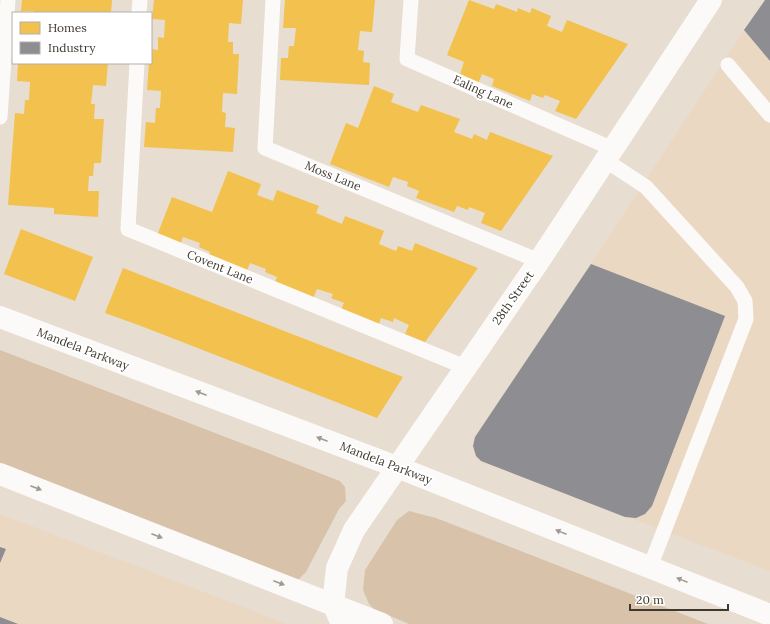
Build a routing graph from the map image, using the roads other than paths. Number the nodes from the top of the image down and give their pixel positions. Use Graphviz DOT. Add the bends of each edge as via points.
graph roads {
  1 [pos="8,0"];
  2 [pos="140,0"];
  3 [pos="273,0"];
  4 [pos="411,0"];
  5 [pos="711,0"];
  6 [pos="139,12"];
  7 [pos="137,64"];
  8 [pos="728,65"];
  9 [pos="770,115"];
  10 [pos="0,117"];
  11 [pos="609,155"];
  12 [pos="539,261"];
  13 [pos="0,318"];
  14 [pos="465,367"];
  15 [pos="397,467"];
  16 [pos="0,474"];
  17 [pos="650,567"];
  18 [pos="333,604"];
  19 [pos="770,615"];
  20 [pos="342,624"];
  21 [pos="382,624"];
  1 -- 10 [label="lane"];
  2 -- 6 [label="lane"];
  3 -- 12 [label="lane, Moss Lane" via="265,148"];
  4 -- 11 [label="lane, Ealing Lane" via="407,59"];
  5 -- 11 [label="main road, 28th Street"];
  7 -- 14 [label="lane, Covent Lane" via="128,229"];
  8 -- 9 [label="lane"];
  11 -- 12 [label="main road, 28th Street"];
  11 -- 17 [label="lane" via="646,187 737,287 745,301 746,319"];
  12 -- 14 [label="main road, 28th Street"];
  15 -- 13 [label="main road, Mandela Parkway, one-way"];
  14 -- 15 [label="main road, 28th Street"];
  17 -- 15 [label="main road, Mandela Parkway, one-way"];
  15 -- 18 [label="main road, 28th Street" via="354,530 337,568"];
  16 -- 18 [label="main road, one-way"];
  19 -- 17 [label="main road, Mandela Parkway, one-way"];
  18 -- 20 [label="main road"];
  18 -- 21 [label="main road"];
}
